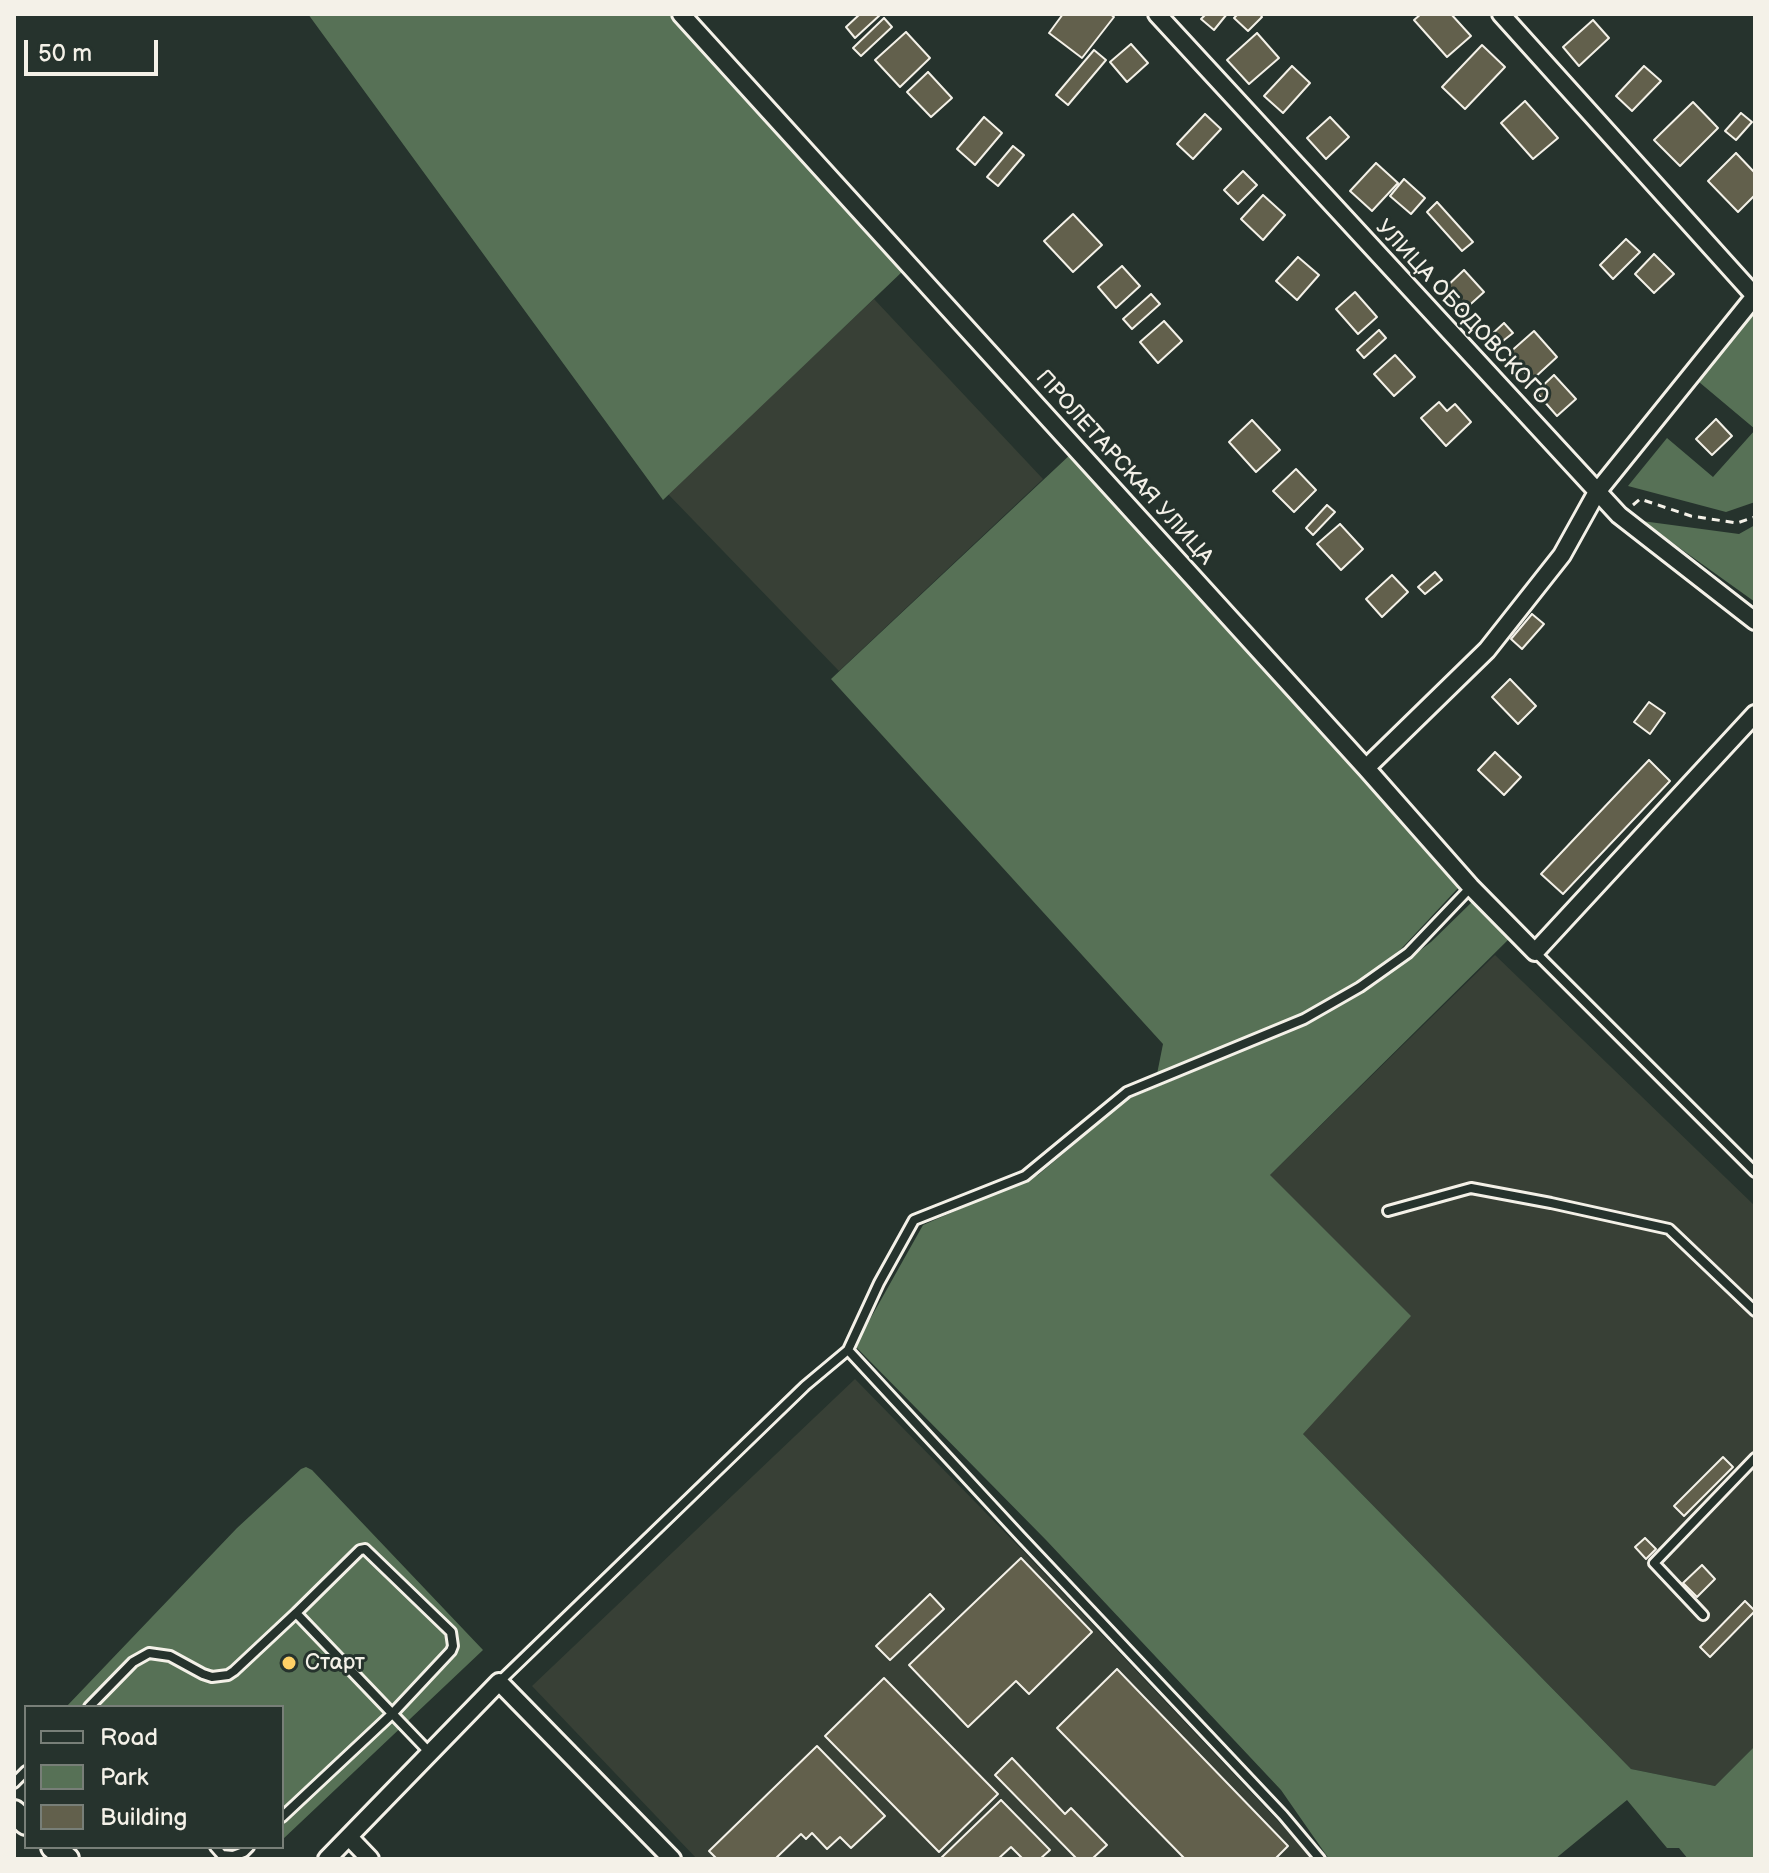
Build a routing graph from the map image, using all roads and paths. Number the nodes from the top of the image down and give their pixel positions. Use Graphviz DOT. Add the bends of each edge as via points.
graph roads {
  1 [pos="681,14"];
  2 [pos="1157,14"];
  3 [pos="1501,14"];
  4 [pos="1755,296"];
  5 [pos="1597,492"];
  6 [pos="1619,515"];
  7 [pos="1755,517"];
  8 [pos="1755,621"];
  9 [pos="1755,714"];
  10 [pos="1366,768"];
  11 [pos="1471,887"];
  12 [pos="1535,952"];
  13 [pos="1755,1172"];
  14 [pos="1388,1211"];
  15 [pos="1755,1311"];
  16 [pos="848,1350"];
  17 [pos="1755,1458"];
  18 [pos="296,1613"];
  19 [pos="1703,1615"];
  20 [pos="499,1682"];
  21 [pos="91,1705"];
  22 [pos="392,1714"];
  23 [pos="430,1753"];
  24 [pos="284,1815"];
  25 [pos="349,1837"];
  26 [pos="217,1849"];
  27 [pos="247,1849"];
  28 [pos="327,1859"];
  29 [pos="370,1859"];
  30 [pos="672,1859"];
  31 [pos="1320,1859"];
  1 -- 10 [label="street, ПРОЛЕТАРСКАЯ УЛИЦА"];
  2 -- 5 [label="street, УЛИЦА ОБОДОВСКОГО"];
  3 -- 4 [label="street"];
  4 -- 5 [label="street"];
  5 -- 6 [label="street, УЛИЦА ОБОДОВСКОГО"];
  5 -- 10 [label="street" via="1562,555 1487,650"];
  6 -- 7 [label="path" via="1640,499 1691,516 1737,523"];
  6 -- 8 [label="street, УЛИЦА ОБОДОВСКОГО"];
  9 -- 12 [label="street"];
  10 -- 11 [label="street, ПРОЛЕТАРСКАЯ УЛИЦА"];
  11 -- 12 [label="street, ПРОЛЕТАРСКАЯ УЛИЦА"];
  11 -- 16 [label="lane" via="1408,953 1360,987 1304,1019 1127,1092 1025,1176 914,1220"];
  12 -- 13 [label="lane"];
  14 -- 15 [label="lane" via="1471,1188 1669,1229"];
  16 -- 20 [label="lane"];
  16 -- 31 [label="lane"];
  17 -- 19 [label="lane" via="1654,1563"];
  18 -- 21 [label="lane" via="228,1675 212,1677 170,1656 149,1653"];
  18 -- 22 [label="lane"];
  18 -- 22 [label="lane" via="365,1549 451,1632 451,1651"];
  20 -- 23 [label="street"];
  20 -- 30 [label="street"];
  22 -- 23 [label="lane"];
  22 -- 24 [label="lane"];
  23 -- 25 [label="street"];
  25 -- 28 [label="street"];
  25 -- 29 [label="street"];
  26 -- 27 [label="lane" via="233,1856"];
}
